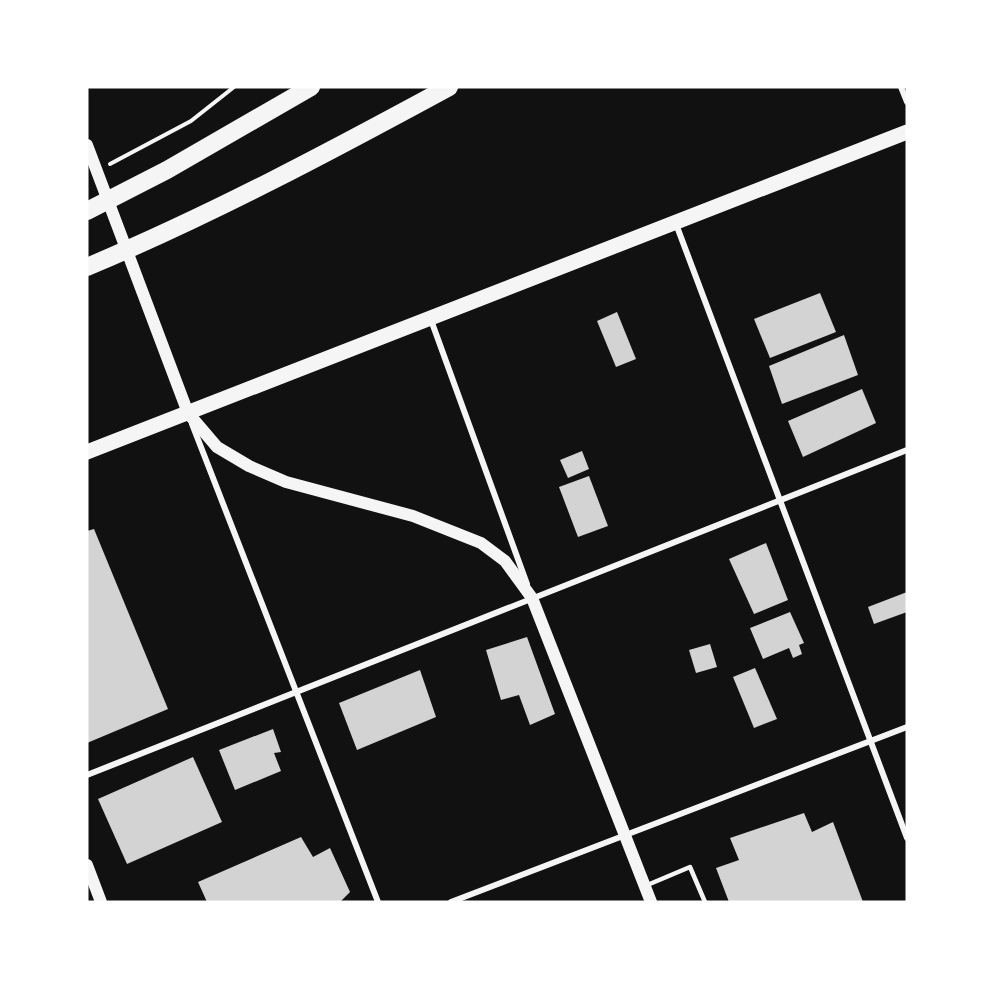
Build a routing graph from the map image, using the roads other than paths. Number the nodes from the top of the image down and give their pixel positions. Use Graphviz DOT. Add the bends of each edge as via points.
graph roads {
  1 [pos="310,87"];
  2 [pos="449,87"];
  3 [pos="901,87"];
  4 [pos="907,102"];
  5 [pos="907,132"];
  6 [pos="87,145"];
  7 [pos="87,212"];
  8 [pos="676,222"];
  9 [pos="87,267"];
  10 [pos="431,318"];
  11 [pos="188,413"];
  12 [pos="907,450"];
  13 [pos="87,452"];
  14 [pos="780,500"];
  15 [pos="532,598"];
  16 [pos="296,692"];
  17 [pos="907,727"];
  18 [pos="870,741"];
  19 [pos="87,775"];
  20 [pos="624,834"];
  21 [pos="907,838"];
  22 [pos="87,865"];
  23 [pos="645,886"];
  24 [pos="101,902"];
  25 [pos="378,902"];
  26 [pos="451,902"];
  27 [pos="651,902"];
  28 [pos="705,902"];
  1 -- 7 [label="highway"];
  2 -- 9 [label="highway" via="212,210"];
  3 -- 4 [label="street"];
  5 -- 8 [label="main road"];
  6 -- 11 [label="main road"];
  8 -- 10 [label="main road"];
  8 -- 14 [label="street"];
  10 -- 11 [label="main road"];
  10 -- 15 [label="street"];
  11 -- 13 [label="main road"];
  11 -- 15 [label="main road" via="217,447 249,466 286,482 413,516 481,543 505,561"];
  11 -- 16 [label="street"];
  12 -- 14 [label="street"];
  14 -- 15 [label="street"];
  14 -- 18 [label="street"];
  15 -- 16 [label="street"];
  15 -- 20 [label="main road"];
  16 -- 19 [label="street"];
  16 -- 25 [label="street"];
  17 -- 18 [label="street"];
  18 -- 20 [label="street"];
  18 -- 21 [label="street"];
  20 -- 23 [label="main road"];
  20 -- 26 [label="street"];
  22 -- 24 [label="main road"];
  23 -- 27 [label="main road"];
  23 -- 28 [label="lane" via="690,867"];
}
